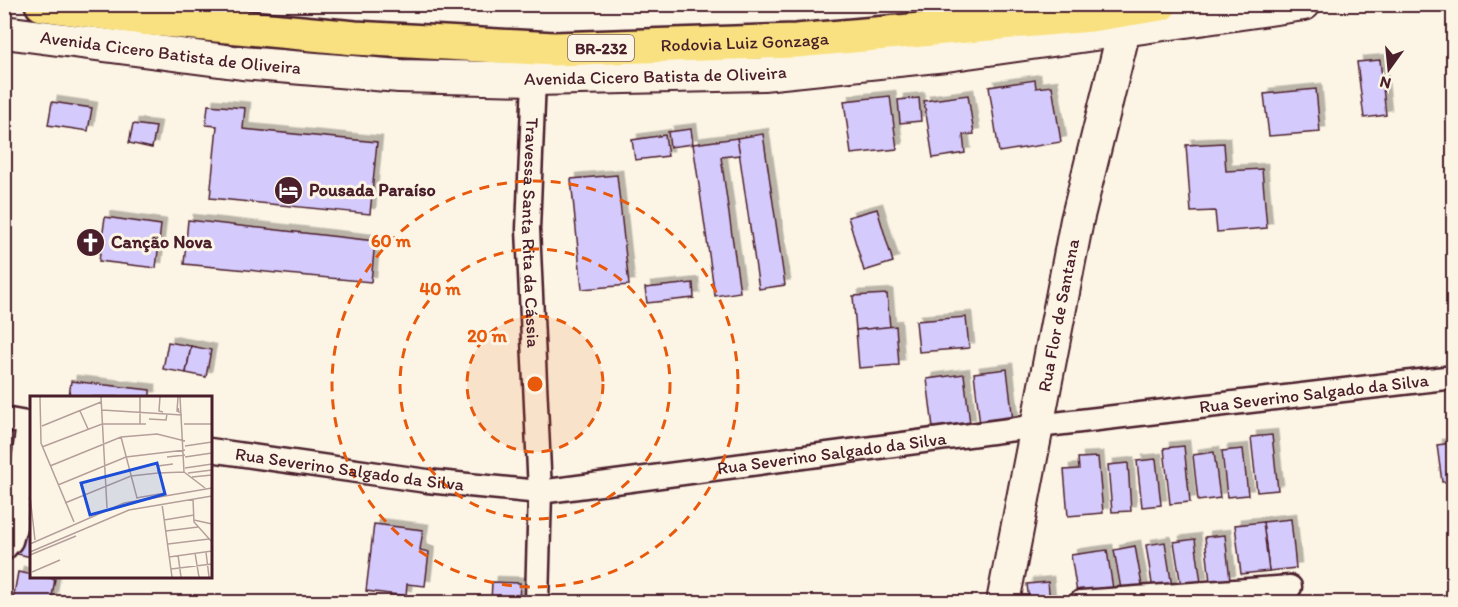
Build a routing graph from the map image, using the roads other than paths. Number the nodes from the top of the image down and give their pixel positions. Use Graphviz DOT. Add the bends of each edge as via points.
graph roads {
  1 [pos="42,4"];
  2 [pos="1161,4"];
  3 [pos="1304,4"];
  4 [pos="1124,30"];
  5 [pos="4,32"];
  6 [pos="534,79"];
  7 [pos="1454,377"];
  8 [pos="4,419"];
  9 [pos="30,423"];
  10 [pos="1038,426"];
  11 [pos="212,450"];
  12 [pos="540,492"];
  13 [pos="4,549"];
  14 [pos="1290,586"];
  15 [pos="537,603"];
  16 [pos="1003,603"];
  17 [pos="1081,603"];
  1 -- 2 [label="highway, Rodovia Luiz Gonzaga / BR-232" via="141,18 355,38 554,49 796,41 1091,15"];
  3 -- 4 [label="main road, Avenida Cicero Batista de Oliveira"];
  4 -- 6 [label="main road, Avenida Cicero Batista de Oliveira" via="946,55 763,74"];
  4 -- 10 [label="main road, Rua Flor de Santana" via="1075,232"];
  5 -- 6 [label="main road, Avenida Cicero Batista de Oliveira" via="242,63 399,76"];
  6 -- 12 [label="street, Travessa Santa Rita da Cássia" via="528,230"];
  7 -- 10 [label="street, Rua Severino Salgado da Silva"];
  8 -- 9 [label="street"];
  9 -- 13 [label="street" via="15,527"];
  10 -- 12 [label="street, Rua Severino Salgado da Silva"];
  10 -- 16 [label="main road, Rua Flor de Santana"];
  11 -- 12 [label="street, Rua Severino Salgado da Silva" via="427,482"];
  12 -- 15 [label="street, Travessa Santa Rita da Cássia"];
  14 -- 17 [label="street"];
}
